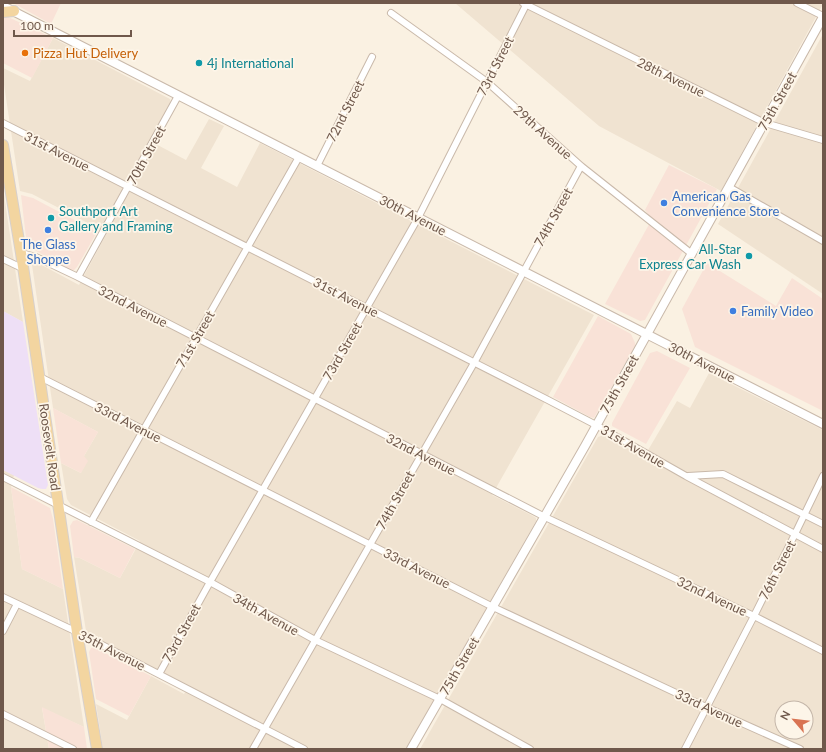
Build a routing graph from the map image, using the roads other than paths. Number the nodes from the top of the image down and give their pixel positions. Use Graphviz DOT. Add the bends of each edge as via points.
graph roads {
  1 [pos="797,3"];
  2 [pos="526,4"];
  3 [pos="3,6"];
  4 [pos="3,12"];
  5 [pos="14,12"];
  6 [pos="391,13"];
  7 [pos="823,16"];
  8 [pos="372,57"];
  9 [pos="487,82"];
  10 [pos="178,96"];
  11 [pos="3,123"];
  12 [pos="765,123"];
  13 [pos="823,140"];
  14 [pos="3,149"];
  15 [pos="299,157"];
  16 [pos="317,166"];
  17 [pos="581,166"];
  18 [pos="128,187"];
  19 [pos="729,188"];
  20 [pos="418,218"];
  21 [pos="823,241"];
  22 [pos="247,248"];
  23 [pos="22,253"];
  24 [pos="692,254"];
  25 [pos="3,259"];
  26 [pos="24,269"];
  27 [pos="523,272"];
  28 [pos="78,277"];
  29 [pos="367,307"];
  30 [pos="647,334"];
  31 [pos="196,338"];
  32 [pos="474,363"];
  33 [pos="40,377"];
  34 [pos="314,399"];
  35 [pos="823,424"];
  36 [pos="596,425"];
  37 [pos="143,430"];
  38 [pos="421,454"];
  39 [pos="686,476"];
  40 [pos="823,476"];
  41 [pos="3,477"];
  42 [pos="262,490"];
  43 [pos="57,504"];
  44 [pos="805,515"];
  45 [pos="545,517"];
  46 [pos="91,522"];
  47 [pos="823,524"];
  48 [pos="795,534"];
  49 [pos="370,544"];
  50 [pos="823,549"];
  51 [pos="210,582"];
  52 [pos="3,597"];
  53 [pos="17,604"];
  54 [pos="493,607"];
  55 [pos="754,616"];
  56 [pos="3,630"];
  57 [pos="77,632"];
  58 [pos="315,640"];
  59 [pos="823,651"];
  60 [pos="159,674"];
  61 [pos="440,699"];
  62 [pos="706,707"];
  63 [pos="3,714"];
  64 [pos="264,728"];
  65 [pos="73,749"];
  66 [pos="97,749"];
  67 [pos="253,749"];
  68 [pos="304,749"];
  69 [pos="411,749"];
  70 [pos="530,749"];
  71 [pos="685,749"];
  72 [pos="800,749"];
  1 -- 7 [label="street"];
  2 -- 9 [label="street, 73rd Street"];
  2 -- 12 [label="street, 28th Avenue"];
  3 -- 5 [label="street, 30th Avenue"];
  4 -- 5 [label="main road"];
  5 -- 10 [label="street, 30th Avenue"];
  6 -- 9 [label="street, 29th Avenue"];
  7 -- 12 [label="street, 75th Street"];
  8 -- 16 [label="street, 72nd Street"];
  9 -- 17 [label="street, 29th Avenue"];
  9 -- 20 [label="street, 73rd Street"];
  10 -- 15 [label="street, 30th Avenue"];
  10 -- 18 [label="street, 70th Street"];
  11 -- 18 [label="street, 31st Avenue"];
  12 -- 13 [label="street, 28th Avenue"];
  12 -- 19 [label="street, 75th Street"];
  14 -- 23 [label="main road, Roosevelt Road"];
  15 -- 16 [label="street, 30th Avenue"];
  15 -- 22 [label="street, 71st Street"];
  16 -- 20 [label="street, 30th Avenue"];
  17 -- 24 [label="street, 29th Avenue"];
  17 -- 27 [label="street, 74th Street"];
  18 -- 22 [label="street, 31st Avenue"];
  18 -- 28 [label="street, 70th Street"];
  19 -- 21 [label="street"];
  19 -- 24 [label="street, 75th Street"];
  20 -- 27 [label="street, 30th Avenue"];
  20 -- 29 [label="street, 73rd Street"];
  22 -- 29 [label="street, 31st Avenue"];
  22 -- 31 [label="street, 71st Street"];
  23 -- 26 [label="main road, Roosevelt Road"];
  23 -- 28 [label="street, 32nd Avenue" via="36,256"];
  24 -- 30 [label="street, 75th Street"];
  25 -- 26 [label="street"];
  26 -- 33 [label="main road, Roosevelt Road"];
  27 -- 30 [label="street, 30th Avenue"];
  27 -- 32 [label="street, 74th Street"];
  28 -- 31 [label="street, 32nd Avenue"];
  29 -- 32 [label="street, 31st Avenue"];
  29 -- 34 [label="street, 73rd Street"];
  30 -- 35 [label="street, 30th Avenue"];
  30 -- 36 [label="street, 75th Street"];
  31 -- 34 [label="street, 32nd Avenue"];
  31 -- 37 [label="street, 71st Street"];
  32 -- 36 [label="street, 31st Avenue"];
  32 -- 38 [label="street, 74th Street"];
  33 -- 37 [label="street, 33rd Avenue"];
  33 -- 43 [label="main road, Roosevelt Road"];
  34 -- 38 [label="street, 32nd Avenue"];
  34 -- 42 [label="street, 73rd Street"];
  36 -- 39 [label="street, 31st Avenue"];
  36 -- 45 [label="street, 75th Street"];
  37 -- 42 [label="street, 33rd Avenue"];
  37 -- 46 [label="street, 71st Street"];
  38 -- 45 [label="street, 32nd Avenue"];
  38 -- 49 [label="street, 74th Street"];
  39 -- 44 [label="street" via="723,474"];
  39 -- 48 [label="street, 31st Avenue"];
  40 -- 44 [label="street, 76th Street"];
  41 -- 43 [label="street, 34th Avenue"];
  42 -- 49 [label="street, 33rd Avenue"];
  42 -- 51 [label="street, 73rd Street"];
  43 -- 46 [label="street, 34th Avenue"];
  43 -- 57 [label="main road, Roosevelt Road"];
  44 -- 47 [label="street"];
  44 -- 48 [label="street, 76th Street"];
  45 -- 54 [label="street, 75th Street"];
  45 -- 55 [label="street, 32nd Avenue"];
  46 -- 51 [label="street, 34th Avenue"];
  48 -- 50 [label="street, 31st Avenue"];
  48 -- 55 [label="street, 76th Street"];
  49 -- 54 [label="street, 33rd Avenue"];
  49 -- 58 [label="street, 74th Street"];
  51 -- 58 [label="street, 34th Avenue"];
  51 -- 60 [label="street, 73rd Street"];
  52 -- 53 [label="street, 35th Avenue"];
  53 -- 56 [label="street"];
  53 -- 57 [label="street, 35th Avenue"];
  54 -- 61 [label="street, 75th Street"];
  54 -- 62 [label="street, 33rd Avenue"];
  55 -- 59 [label="street, 32nd Avenue"];
  55 -- 62 [label="street, 76th Street"];
  57 -- 60 [label="street, 35th Avenue"];
  57 -- 66 [label="main road, Roosevelt Road"];
  58 -- 61 [label="street, 34th Avenue"];
  58 -- 64 [label="street, 74th Street"];
  60 -- 64 [label="street, 35th Avenue"];
  61 -- 69 [label="street, 75th Street"];
  61 -- 70 [label="street, 34th Avenue"];
  62 -- 71 [label="street, 76th Street"];
  62 -- 72 [label="street, 33rd Avenue"];
  63 -- 65 [label="street"];
  64 -- 67 [label="street, 74th Street"];
  64 -- 68 [label="street, 35th Avenue"];
}
